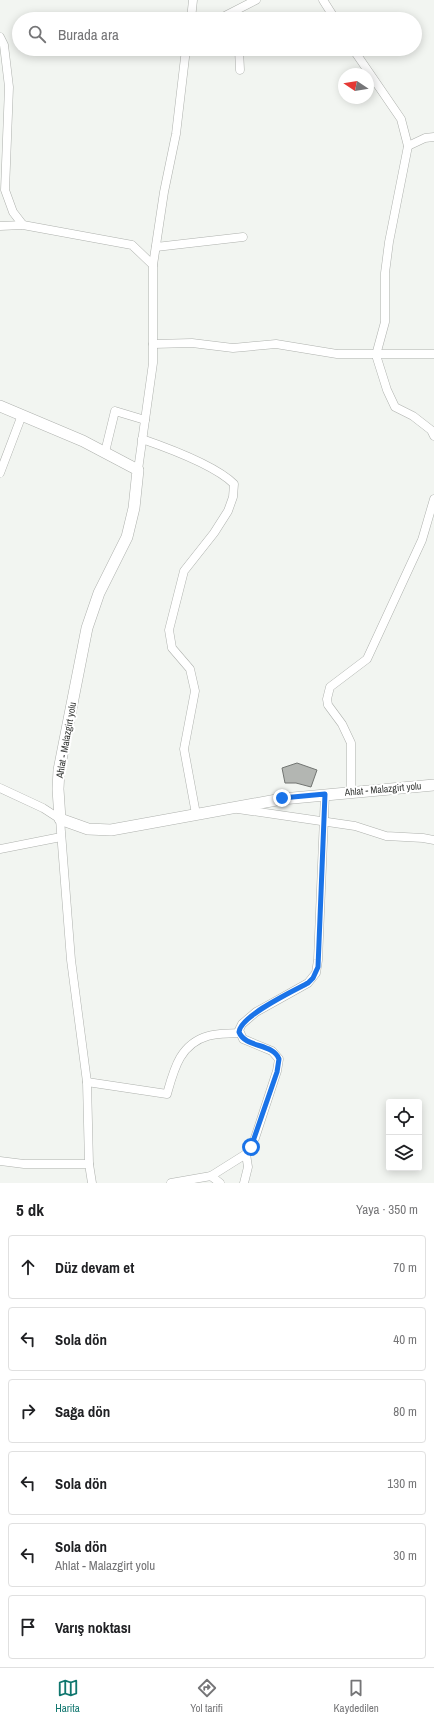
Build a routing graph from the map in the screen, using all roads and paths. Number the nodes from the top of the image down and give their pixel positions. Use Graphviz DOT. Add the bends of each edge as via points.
graph roads {
  1 [pos="193,0"];
  2 [pos="256,0"];
  3 [pos="323,0"];
  4 [pos="192,12"];
  5 [pos="235,12"];
  6 [pos="331,12"];
  7 [pos="0,37"];
  8 [pos="185,56"];
  9 [pos="239,56"];
  10 [pos="358,56"];
  11 [pos="240,70"];
  12 [pos="434,137"];
  13 [pos="408,146"];
  14 [pos="23,225"];
  15 [pos="0,226"];
  16 [pos="243,237"];
  17 [pos="156,247"];
  18 [pos="153,265"];
  19 [pos="153,344"];
  20 [pos="434,354"];
  21 [pos="376,355"];
  22 [pos="0,406"];
  23 [pos="22,415"];
  24 [pos="145,420"];
  25 [pos="434,436"];
  26 [pos="142,439"];
  27 [pos="105,452"];
  28 [pos="138,470"];
  29 [pos="0,473"];
  30 [pos="434,499"];
  31 [pos="434,785"];
  32 [pos="2,791"];
  33 [pos="351,792"];
  34 [pos="325,794"];
  35 [pos="227,808"];
  36 [pos="196,814"];
  37 [pos="60,819"];
  38 [pos="325,823"];
  39 [pos="61,837"];
  40 [pos="434,840"];
  41 [pos="0,849"];
  42 [pos="239,1032"];
  43 [pos="86,1082"];
  44 [pos="246,1154"];
  45 [pos="0,1161"];
  46 [pos="89,1164"];
  47 [pos="211,1176"];
  48 [pos="92,1183"];
  49 [pos="171,1183"];
  50 [pos="220,1183"];
  51 [pos="244,1183"];
  1 -- 4 [label="street"];
  2 -- 5 [label="street"];
  3 -- 6 [label="street"];
  7 -- 14 [label="street" via="4,45 9,87 5,190 13,212"];
  8 -- 17 [label="street" via="176,134"];
  9 -- 11 [label="street"];
  10 -- 13 [label="street" via="402,120"];
  12 -- 13 [label="street"];
  13 -- 21 [label="street" via="389,242 385,274 385,322"];
  14 -- 15 [label="street"];
  14 -- 18 [label="street" via="132,245"];
  16 -- 17 [label="street"];
  17 -- 18 [label="street"];
  18 -- 19 [label="street"];
  19 -- 21 [label="street" via="192,343 233,348 276,344 337,354"];
  19 -- 24 [label="street"];
  20 -- 21 [label="street"];
  21 -- 25 [label="street" via="386,390 395,407 413,416 431,430"];
  22 -- 23 [label="main road"];
  23 -- 27 [label="main road"];
  23 -- 29 [label="street"];
  24 -- 26 [label="street"];
  24 -- 27 [label="street" via="115,411"];
  26 -- 28 [label="street"];
  26 -- 36 [label="street" via="226,476 234,484 228,510 214,533 184,571 169,630 172,648 190,670 195,691 184,749"];
  27 -- 28 [label="main road"];
  28 -- 37 [label="main road, Ahlat - Malazgirt yolu" via="134,508 127,537 99,593 87,628 59,770"];
  30 -- 33 [label="street" via="422,540 367,659 330,687 328,705 342,724 351,743"];
  31 -- 33 [label="main road, Ahlat - Malazgirt yolu"];
  32 -- 37 [label="street" via="43,808"];
  33 -- 34 [label="main road, Ahlat - Malazgirt yolu"];
  34 -- 35 [label="main road, Ahlat - Malazgirt yolu" via="282,798"];
  34 -- 38 [label="street"];
  35 -- 36 [label="main road, Ahlat - Malazgirt yolu"];
  35 -- 38 [label="street"];
  36 -- 37 [label="main road, Ahlat - Malazgirt yolu" via="101,831"];
  37 -- 39 [label="street"];
  38 -- 40 [label="street" via="355,826 386,836"];
  38 -- 42 [label="street" via="316,973 308,983 256,1012 242,1024"];
  39 -- 41 [label="street"];
  39 -- 43 [label="street" via="71,960"];
  42 -- 43 [label="street" via="208,1036 193,1044 175,1065 167,1094"];
  42 -- 44 [label="street" via="243,1039 272,1051 279,1059 257,1131"];
  43 -- 46 [label="street"];
  44 -- 47 [label="street"];
  44 -- 51 [label="street" via="248,1167"];
  45 -- 46 [label="street" via="24,1164"];
  46 -- 48 [label="street"];
  47 -- 49 [label="street"];
  47 -- 50 [label="street"];
}
